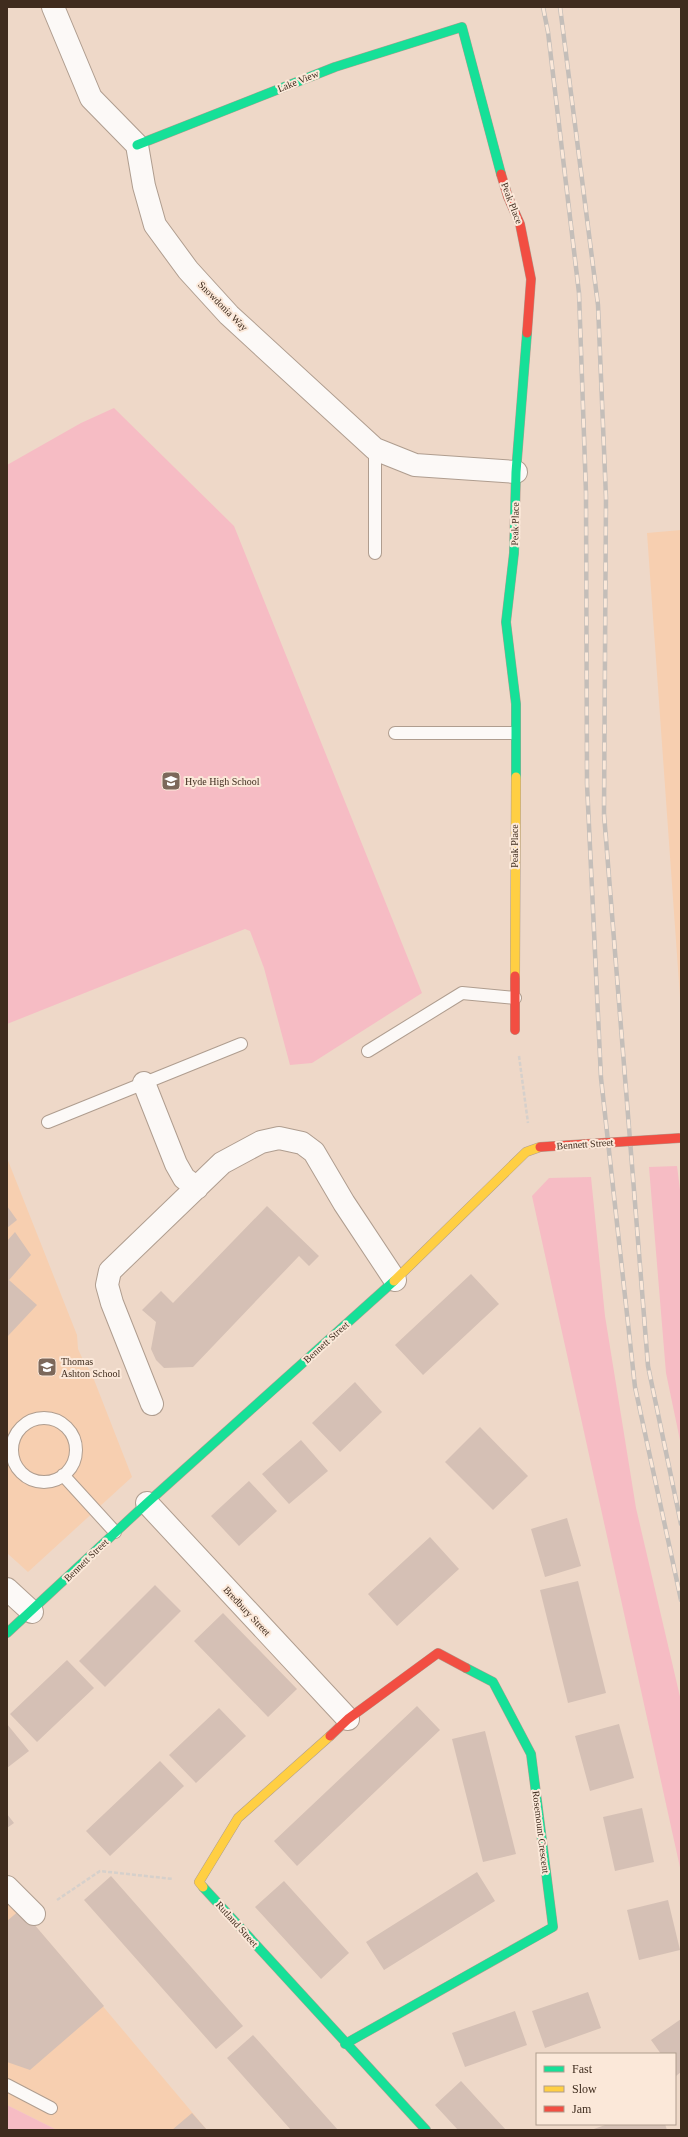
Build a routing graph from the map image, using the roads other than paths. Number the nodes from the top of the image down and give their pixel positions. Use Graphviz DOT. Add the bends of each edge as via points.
graph roads {
  1 [pos="53,7"];
  2 [pos="462,26"];
  3 [pos="137,146"];
  4 [pos="375,449"];
  5 [pos="516,472"];
  6 [pos="375,553"];
  7 [pos="395,733"];
  8 [pos="514,733"];
  9 [pos="514,998"];
  10 [pos="515,1030"];
  11 [pos="241,1044"];
  12 [pos="368,1051"];
  13 [pos="144,1083"];
  14 [pos="48,1122"];
  15 [pos="681,1138"];
  16 [pos="197,1188"];
  17 [pos="395,1280"];
  18 [pos="152,1404"];
  19 [pos="64,1475"];
  20 [pos="147,1503"];
  21 [pos="116,1532"];
  22 [pos="7,1589"];
  23 [pos="32,1612"];
  24 [pos="7,1633"];
  25 [pos="348,1719"];
  26 [pos="7,1887"];
  27 [pos="34,1914"];
  28 [pos="345,2044"];
  29 [pos="7,2085"];
  30 [pos="51,2108"];
  31 [pos="426,2130"];
  1 -- 3 [label="street" via="91,98"];
  2 -- 3 [label="street, Lake View" via="335,67"];
  2 -- 5 [label="street, Peak Place" via="499,168 520,224 531,279"];
  3 -- 4 [label="street, Snowdonia Way" via="155,226 188,270 229,315"];
  4 -- 5 [label="street, Snowdonia Way" via="415,465"];
  4 -- 6 [label="lane"];
  5 -- 8 [label="street, Peak Place" via="514,553 506,622 516,704"];
  7 -- 8 [label="lane"];
  8 -- 9 [label="street, Peak Place"];
  9 -- 10 [label="street, Peak Place"];
  9 -- 12 [label="lane" via="462,993"];
  11 -- 13 [label="lane"];
  13 -- 14 [label="lane"];
  13 -- 16 [label="street" via="176,1164 184,1178"];
  15 -- 17 [label="street, Bennett Street, bridge" via="536,1148 526,1152"];
  16 -- 17 [label="street" via="222,1163 261,1142 279,1138 302,1143 314,1152"];
  16 -- 18 [label="street" via="110,1271 107,1278 112,1303"];
  17 -- 20 [label="street, Bennett Street"];
  19 -- 19 [label="lane" via="55,1480 35,1481 18,1469 11,1450 18,1431 25,1424 42,1418 50,1419 70,1432 76,1447 75,1455"];
  19 -- 21 [label="lane"];
  20 -- 21 [label="street, Bennett Street"];
  20 -- 25 [label="street, Bredbury Street"];
  21 -- 23 [label="street, Bennett Street"];
  22 -- 23 [label="street"];
  23 -- 24 [label="street, Bennett Street"];
  25 -- 28 [label="street, Rutland Street" via="238,1818 199,1882"];
  25 -- 28 [label="street, Rosemount Crescent" via="438,1653 493,1682 531,1754 553,1927"];
  26 -- 27 [label="street"];
  28 -- 31 [label="street, Rutland Street"];
  29 -- 30 [label="lane"];
}
